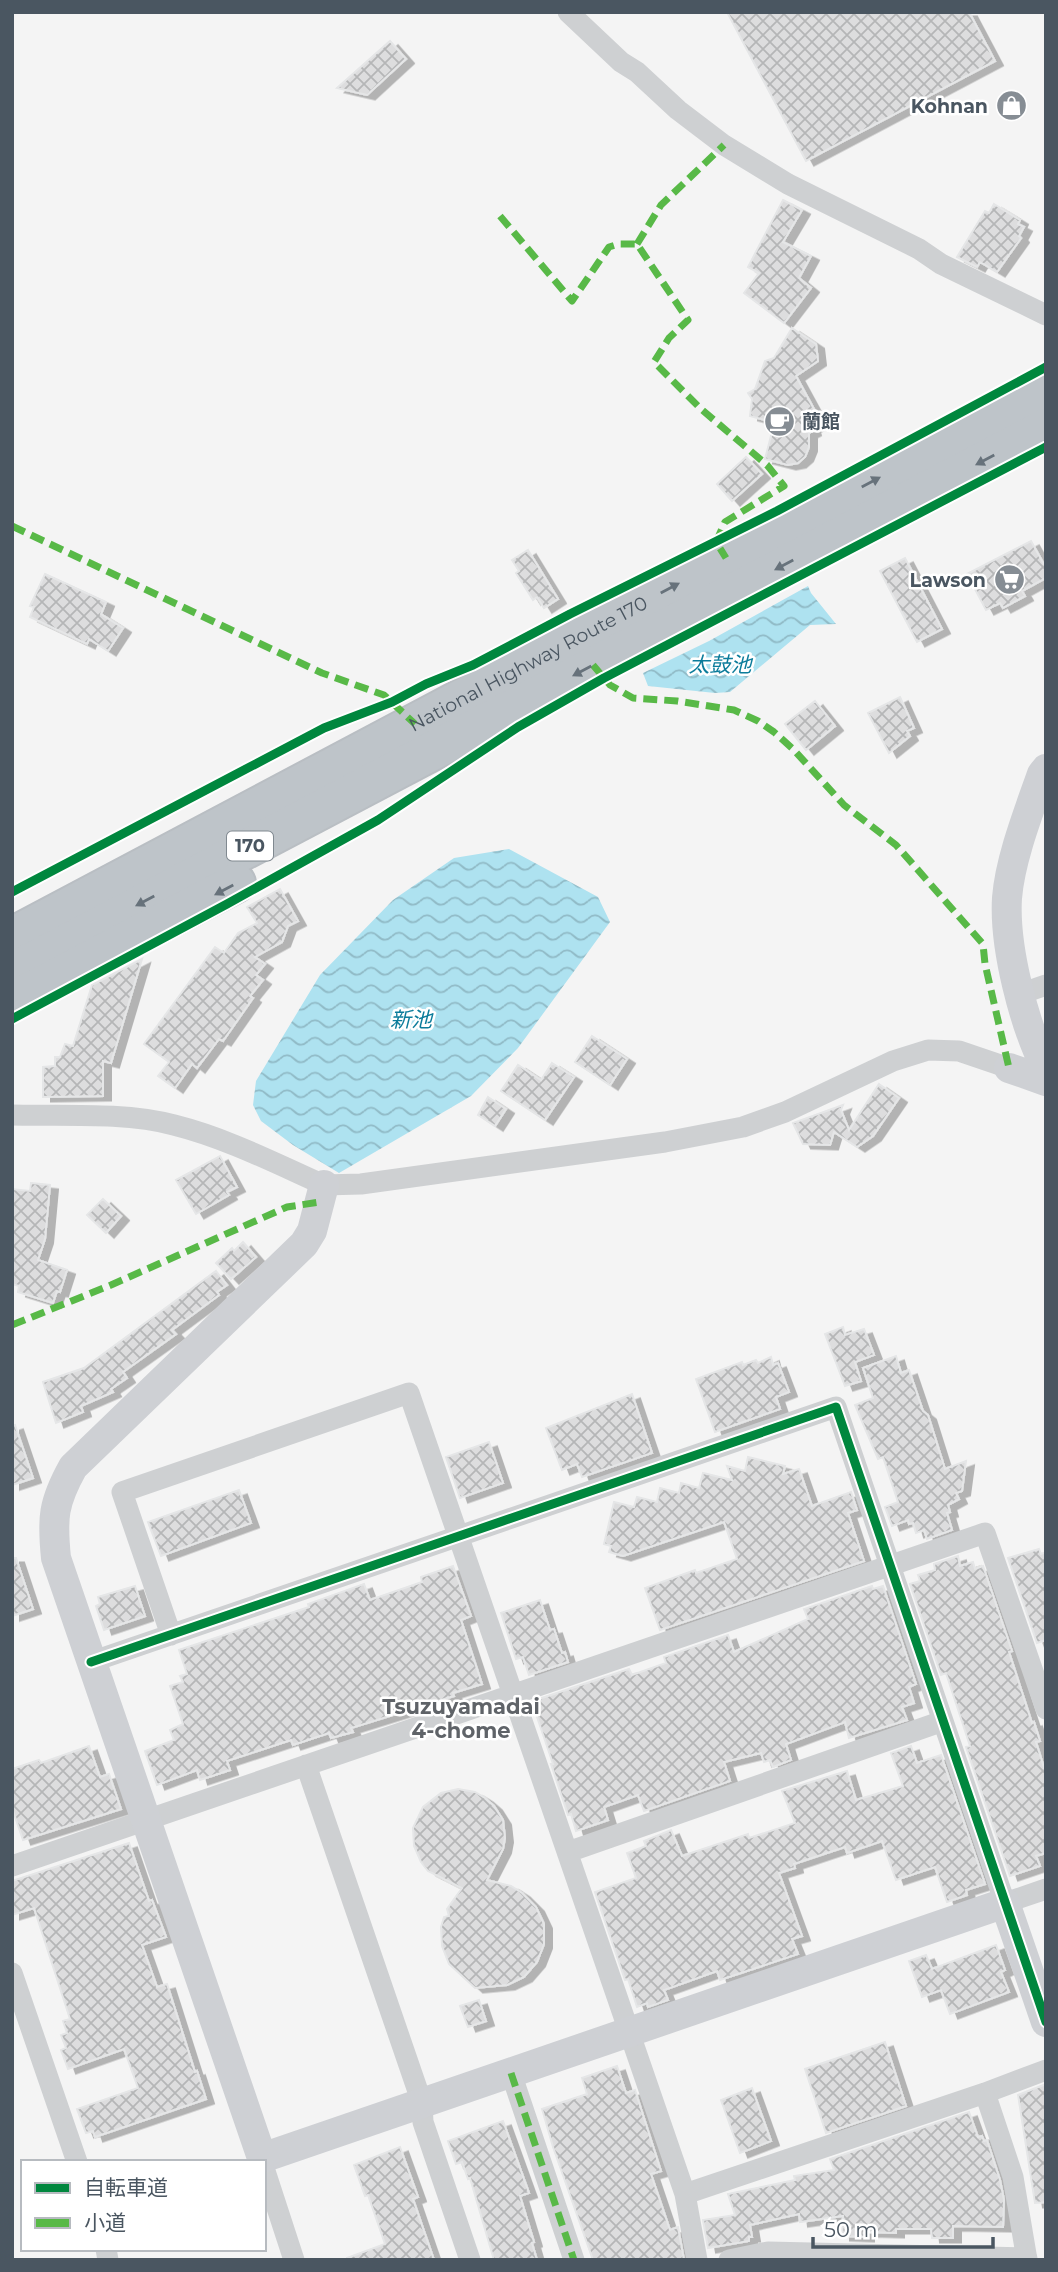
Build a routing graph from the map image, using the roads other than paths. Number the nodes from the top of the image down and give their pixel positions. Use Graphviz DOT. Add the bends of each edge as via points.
graph roads {
  1 [pos="568,12"];
  2 [pos="1046,315"];
  3 [pos="1046,389"];
  4 [pos="1046,428"];
  5 [pos="487,721"];
  6 [pos="415,724"];
  7 [pos="1046,769"];
  8 [pos="12,909"];
  9 [pos="12,937"];
  10 [pos="12,972"];
  11 [pos="1033,990"];
  12 [pos="12,1001"];
  13 [pos="1009,1068"];
  14 [pos="1046,1068"];
  15 [pos="1046,1081"];
  16 [pos="12,1115"];
  17 [pos="324,1185"];
  18 [pos="460,1537"];
  19 [pos="890,1565"];
  20 [pos="171,1635"];
  21 [pos="1038,1661"];
  22 [pos="91,1662"];
  23 [pos="514,1694"];
  24 [pos="1046,1709"];
  25 [pos="943,1721"];
  26 [pos="306,1765"];
  27 [pos="146,1820"];
  28 [pos="568,1852"];
  29 [pos="12,1866"];
  30 [pos="1046,1889"];
  31 [pos="1005,1903"];
  32 [pos="12,1973"];
  33 [pos="1046,2022"];
  34 [pos="629,2032"];
  35 [pos="1046,2070"];
  36 [pos="511,2073"];
  37 [pos="985,2093"];
  38 [pos="422,2103"];
  39 [pos="76,2160"];
  40 [pos="261,2160"];
  41 [pos="266,2161"];
  42 [pos="266,2174"];
  43 [pos="685,2194"];
  44 [pos="1027,2259"];
  45 [pos="294,2260"];
  46 [pos="470,2260"];
  47 [pos="573,2260"];
  48 [pos="697,2260"];
  49 [pos="729,2260"];
  1 -- 2 [label="street" via="678,110 758,168"];
  6 -- 3 [label="highway, National Highway Route 170 / 170, one-way"];
  4 -- 5 [label="highway, National Highway Route 170 / 170, one-way"];
  5 -- 10 [label="highway, National Highway Route 170 / 170, one-way"];
  5 -- 12 [label="highway, one-way" via="376,803 300,849"];
  6 -- 8 [label="highway" via="346,737"];
  6 -- 9 [label="highway, National Highway Route 170 / 170"];
  7 -- 11 [label="street" via="1020,837 1007,898 1011,963"];
  11 -- 14 [label="street" via="1035,1048"];
  13 -- 15 [label="street"];
  13 -- 17 [label="street" via="959,1051 928,1050 743,1127 582,1154"];
  16 -- 17 [label="street" via="116,1117 172,1124 239,1146"];
  17 -- 22 [label="street" via="304,1244 90,1449 62,1486 54,1508 57,1558"];
  18 -- 19 [label="street" via="836,1407"];
  18 -- 20 [label="street"];
  18 -- 20 [label="street" via="410,1392 122,1492"];
  18 -- 23 [label="street"];
  19 -- 21 [label="street" via="985,1533"];
  19 -- 23 [label="street"];
  19 -- 25 [label="street"];
  20 -- 22 [label="street"];
  21 -- 24 [label="street"];
  22 -- 27 [label="street"];
  23 -- 26 [label="street"];
  23 -- 28 [label="street"];
  25 -- 28 [label="street"];
  25 -- 31 [label="street"];
  26 -- 27 [label="street"];
  26 -- 38 [label="street"];
  27 -- 29 [label="street"];
  27 -- 40 [label="street"];
  28 -- 34 [label="street"];
  30 -- 31 [label="street"];
  31 -- 33 [label="street"];
  31 -- 34 [label="street"];
  32 -- 39 [label="street"];
  34 -- 36 [label="street"];
  34 -- 43 [label="street"];
  35 -- 37 [label="street"];
  36 -- 38 [label="street"];
  36 -- 47 [label="street"];
  37 -- 43 [label="street"];
  37 -- 44 [label="street" via="1013,2177"];
  38 -- 41 [label="street"];
  38 -- 46 [label="street" via="423,2122"];
  42 -- 45 [label="street"];
  43 -- 48 [label="street"];
  44 -- 49 [label="street" via="768,2252"];
}
